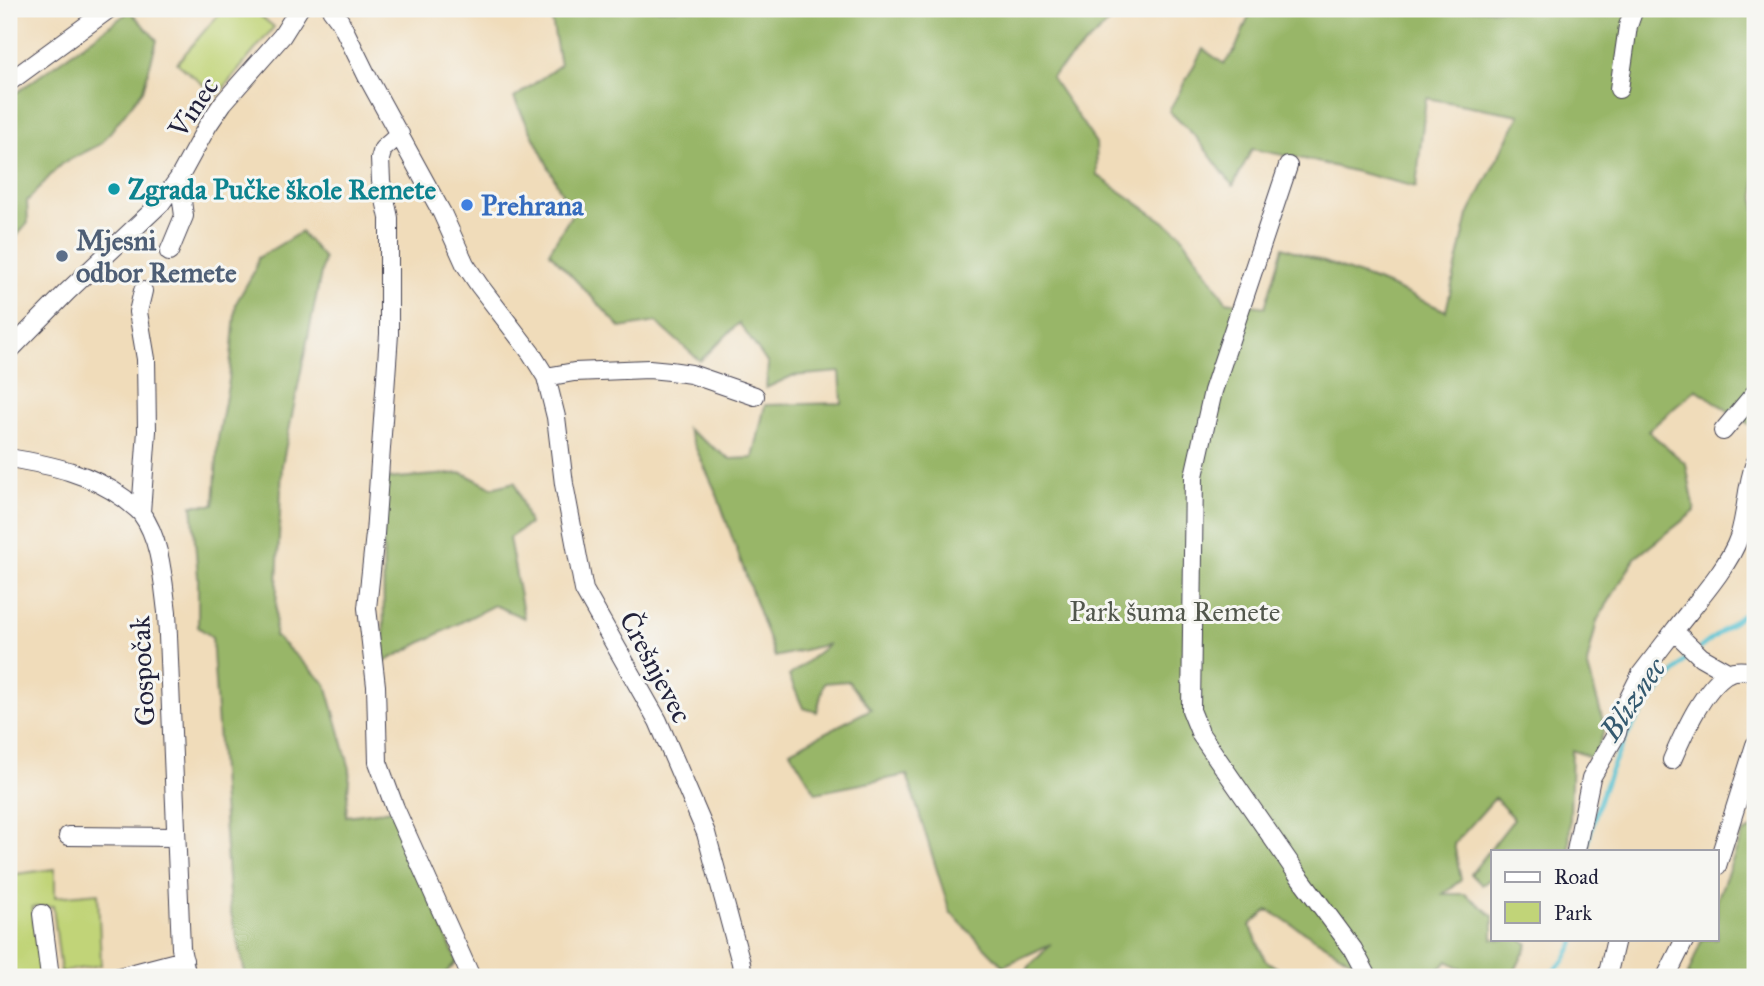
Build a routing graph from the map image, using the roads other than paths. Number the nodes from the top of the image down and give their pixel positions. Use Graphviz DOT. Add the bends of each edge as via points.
graph roads {
  1 [pos="109,9"];
  2 [pos="299,9"];
  3 [pos="331,9"];
  4 [pos="1634,9"];
  5 [pos="9,82"];
  6 [pos="1619,89"];
  7 [pos="401,134"];
  8 [pos="1288,166"];
  9 [pos="179,178"];
  10 [pos="169,252"];
  11 [pos="143,291"];
  12 [pos="9,351"];
  13 [pos="546,377"];
  14 [pos="1755,393"];
  15 [pos="755,396"];
  16 [pos="1723,431"];
  17 [pos="9,458"];
  18 [pos="1755,463"];
  19 [pos="141,512"];
  20 [pos="1674,631"];
  21 [pos="1755,672"];
  22 [pos="1729,673"];
  23 [pos="1755,745"];
  24 [pos="1672,760"];
  25 [pos="68,836"];
  26 [pos="175,837"];
  27 [pos="1576,850"];
  28 [pos="1718,863"];
  29 [pos="42,914"];
  30 [pos="1616,940"];
  31 [pos="1684,940"];
  32 [pos="186,968"];
  33 [pos="50,977"];
  34 [pos="119,977"];
  35 [pos="471,977"];
  36 [pos="743,977"];
  37 [pos="1368,977"];
  38 [pos="1607,977"];
  39 [pos="1666,977"];
  1 -- 5 [label="street"];
  2 -- 9 [label="street, Vinec" via="282,36 223,103"];
  3 -- 7 [label="street, Črešnjevec"];
  4 -- 6 [label="street"];
  7 -- 13 [label="street, Črešnjevec" via="465,264"];
  7 -- 35 [label="street" via="383,149 380,159 390,218 389,334 367,608 378,762"];
  8 -- 37 [label="street" via="1213,391 1194,477 1191,710 1201,735 1353,949"];
  9 -- 10 [label="street" via="184,216"];
  9 -- 12 [label="street, Vinec" via="161,202"];
  11 -- 19 [label="street" via="138,312 146,359 147,432"];
  13 -- 15 [label="street" via="649,369 691,374"];
  13 -- 36 [label="street, Črešnjevec" via="584,590 658,721 706,833"];
  14 -- 16 [label="street"];
  17 -- 19 [label="street, Gospočak" via="82,474"];
  18 -- 20 [label="street" via="1738,541"];
  19 -- 26 [label="street, Gospočak" via="155,546 167,612"];
  20 -- 22 [label="street"];
  20 -- 27 [label="street" via="1641,674 1617,733 1591,778"];
  21 -- 22 [label="street"];
  22 -- 24 [label="street" via="1689,721"];
  23 -- 28 [label="street"];
  25 -- 26 [label="street"];
  26 -- 32 [label="street, Gospočak"];
  29 -- 33 [label="street"];
  30 -- 38 [label="street"];
  31 -- 39 [label="street"];
  32 -- 34 [label="street"];
}
